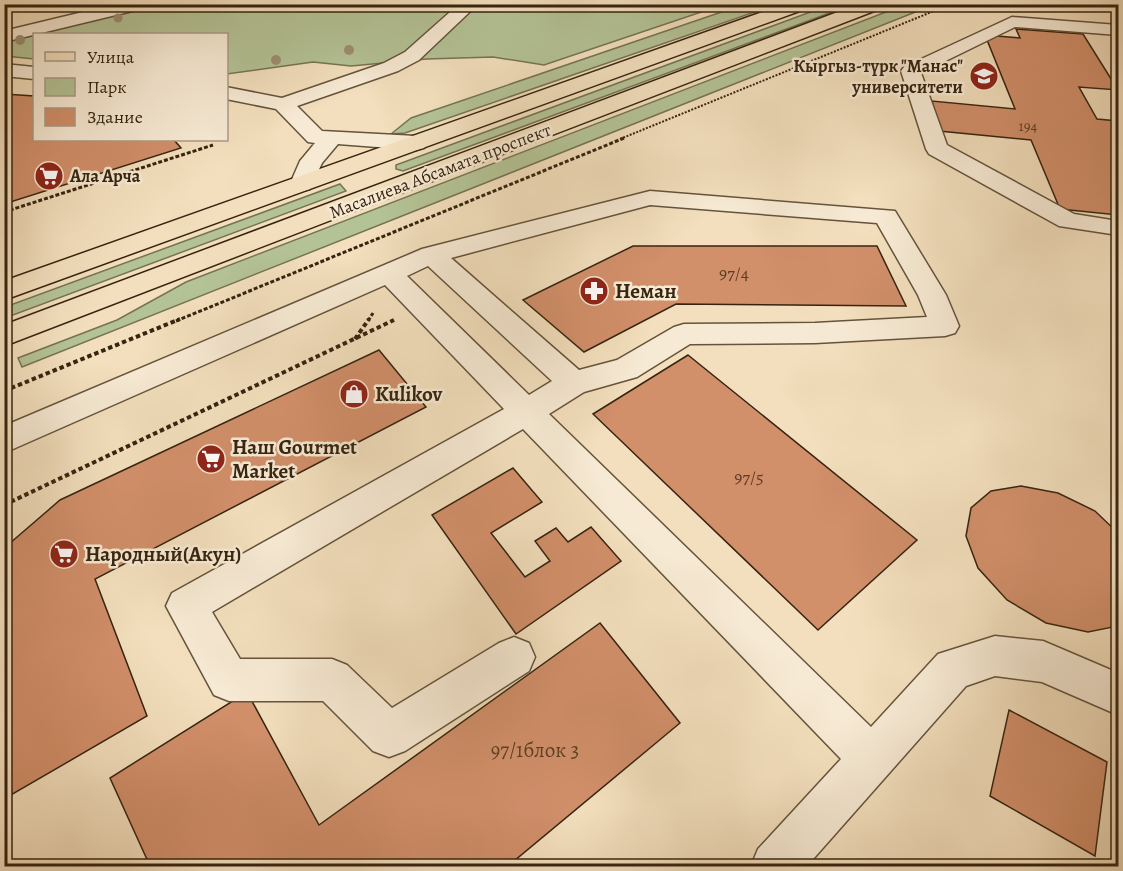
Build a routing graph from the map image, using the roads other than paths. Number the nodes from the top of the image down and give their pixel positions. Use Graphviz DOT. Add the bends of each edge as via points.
graph roads {
  1 [pos="139,4"];
  2 [pos="470,4"];
  3 [pos="802,4"];
  4 [pos="876,4"];
  5 [pos="1119,30"];
  6 [pos="4,36"];
  7 [pos="4,70"];
  8 [pos="33,73"];
  9 [pos="228,93"];
  10 [pos="282,104"];
  11 [pos="331,139"];
  12 [pos="416,143"];
  13 [pos="359,164"];
  14 [pos="302,184"];
  15 [pos="387,191"];
  16 [pos="1119,228"];
  17 [pos="431,255"];
  18 [pos="388,273"];
  19 [pos="4,291"];
  20 [pos="4,336"];
  21 [pos="574,383"];
  22 [pos="526,411"];
  23 [pos="4,440"];
  24 [pos="514,657"];
  25 [pos="1119,694"];
  26 [pos="872,759"];
  27 [pos="775,867"];
  1 -- 6 [label="street"];
  2 -- 10 [label="street" via="412,56 391,67"];
  3 -- 12 [label="main road, Масалиева Абсамата проспект"];
  4 -- 15 [label="main road, Масалиева Абсамата проспект"];
  5 -- 16 [label="street" via="1012,22 911,71 937,149 1068,221"];
  7 -- 8 [label="street"];
  9 -- 10 [label="street"];
  10 -- 11 [label="street" via="316,137"];
  11 -- 12 [label="street"];
  11 -- 14 [label="street" via="311,161"];
  12 -- 13 [label="main road, Масалиева Абсамата проспект"];
  13 -- 14 [label="main road, Масалиева Абсамата проспект"];
  13 -- 15 [label="main road"];
  14 -- 19 [label="main road, Масалиева Абсамата проспект"];
  15 -- 20 [label="main road, Масалиева Абсамата проспект"];
  17 -- 18 [label="street"];
  17 -- 21 [label="street"];
  17 -- 21 [label="street" via="650,198 886,216 932,295 945,326 815,333 684,334 626,369"];
  18 -- 22 [label="street"];
  18 -- 23 [label="street"];
  21 -- 22 [label="street"];
  22 -- 24 [label="street" via="186,606 229,680 332,680 389,735"];
  22 -- 26 [label="street"];
  25 -- 26 [label="street" via="1043,662 995,656 953,669"];
  26 -- 27 [label="street"];
}
